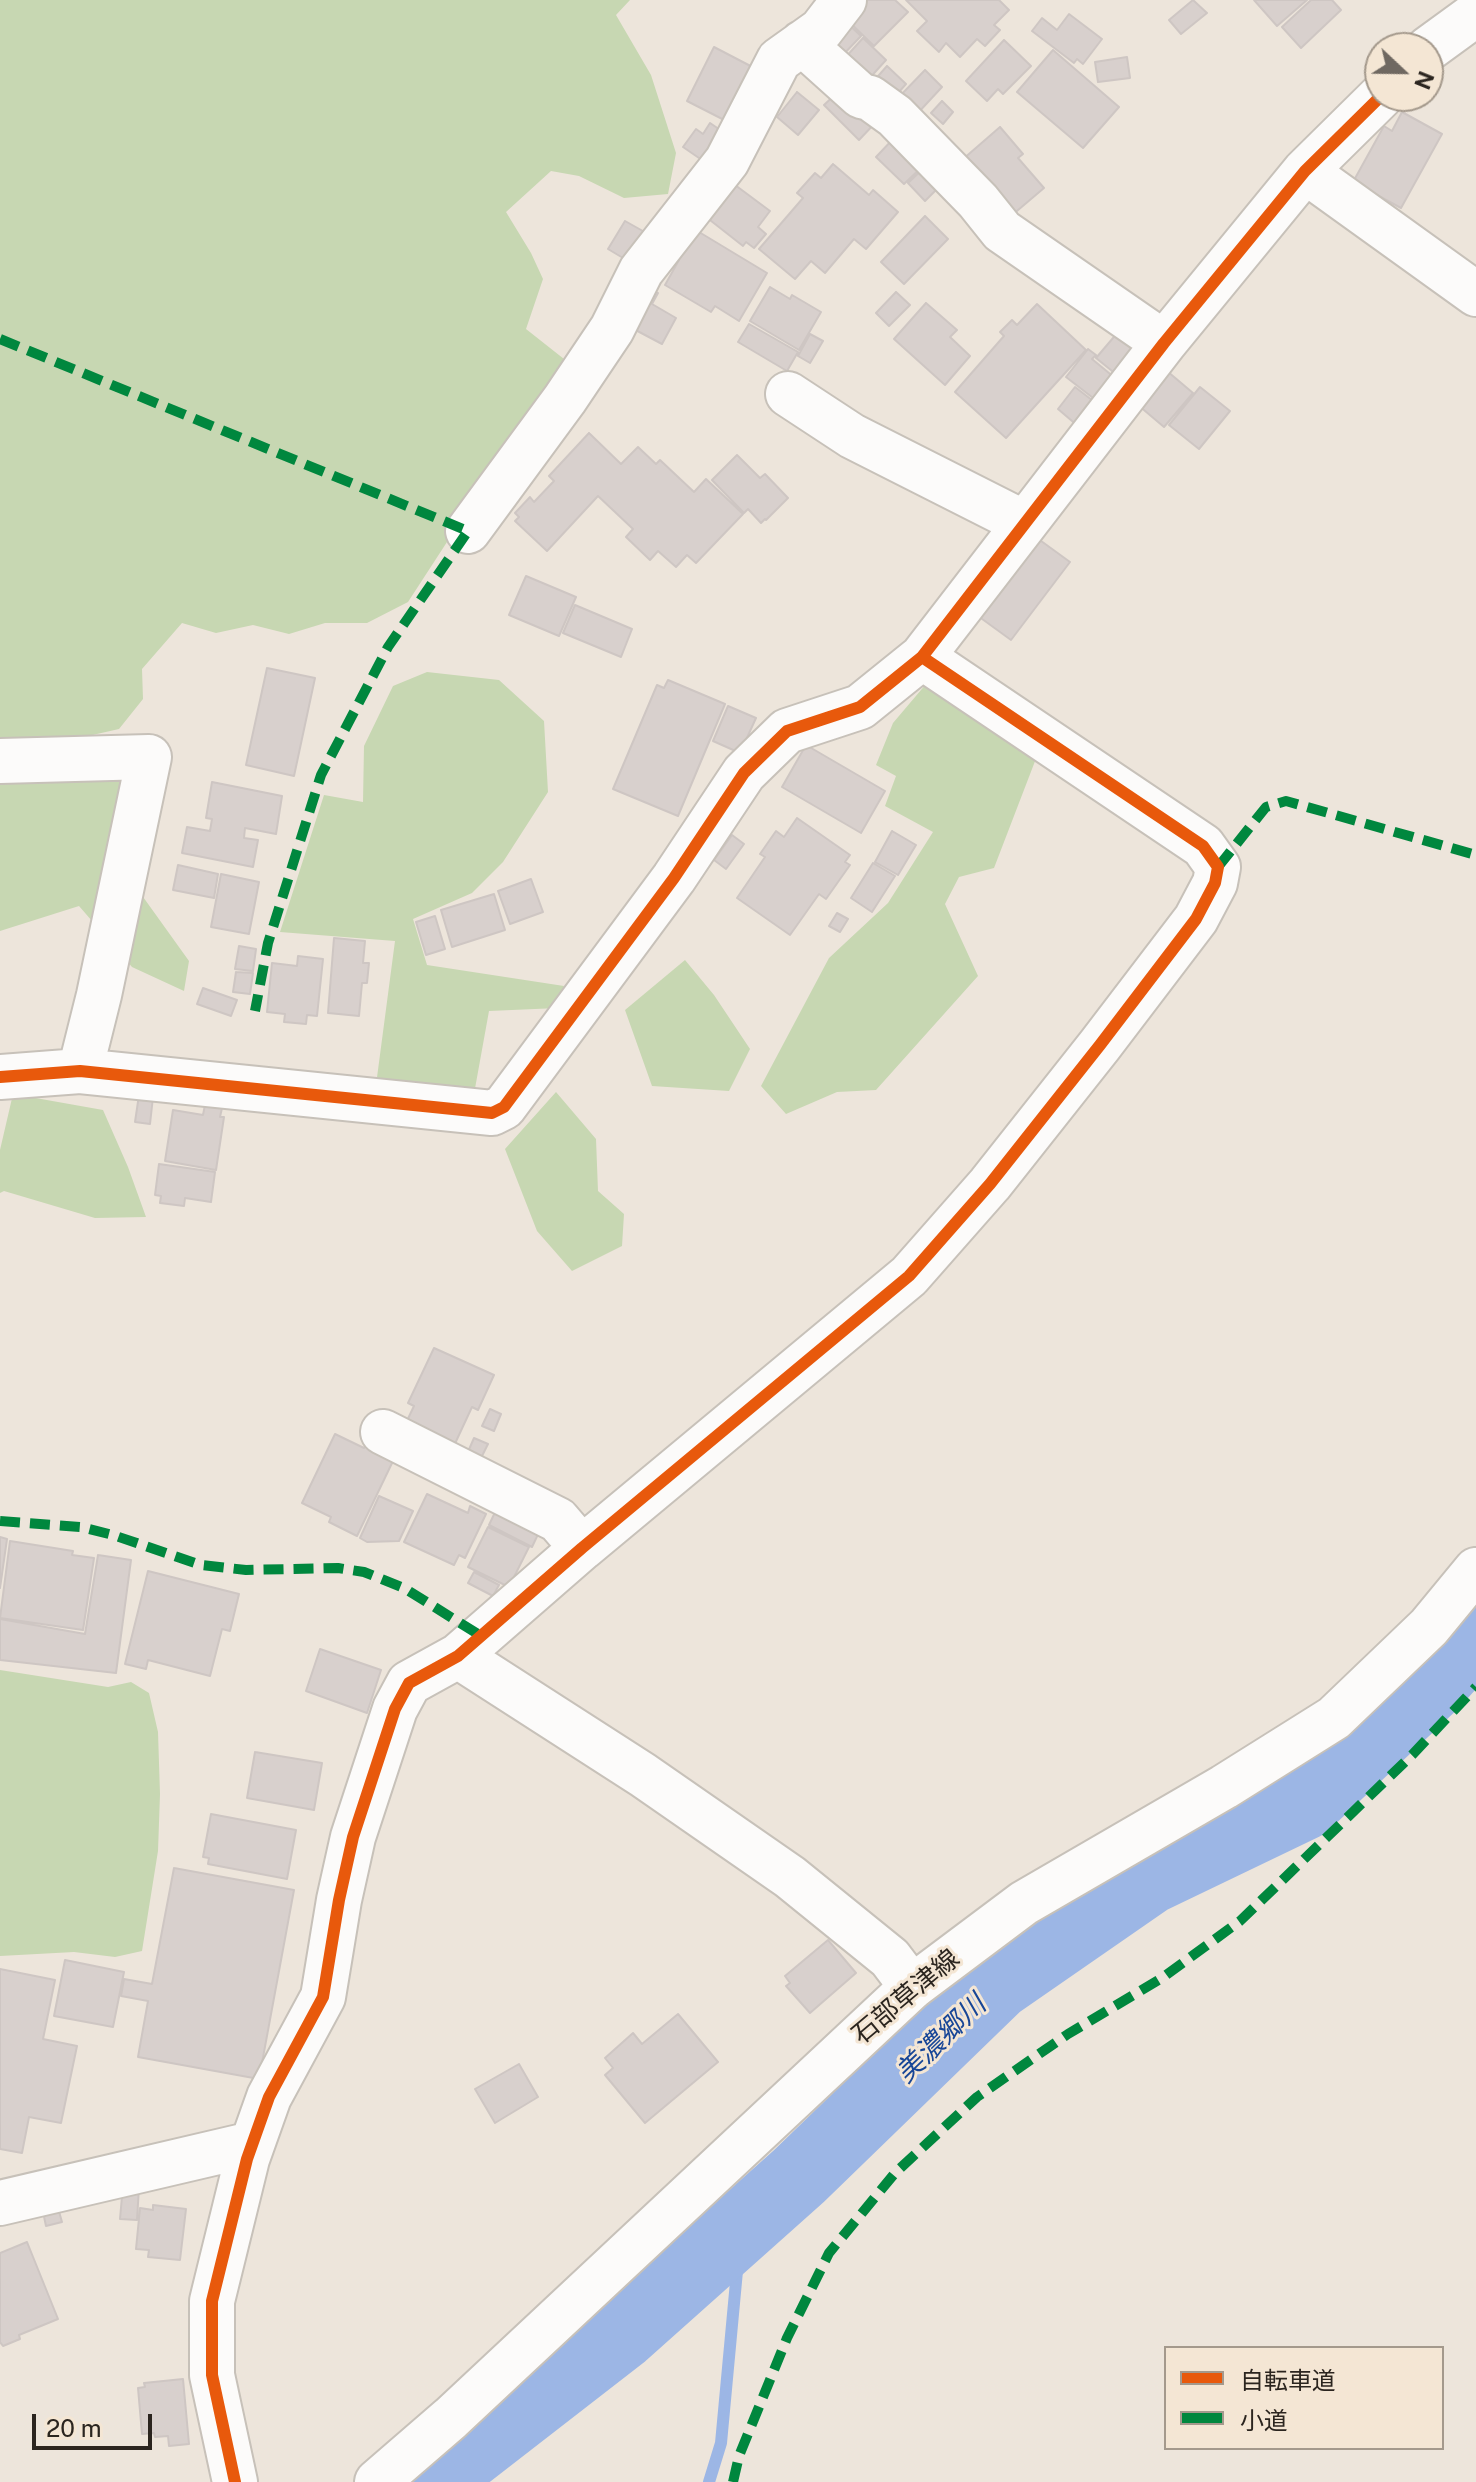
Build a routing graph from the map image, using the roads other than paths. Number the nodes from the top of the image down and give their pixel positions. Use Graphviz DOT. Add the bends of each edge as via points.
graph roads {
  1 [pos="844,0"];
  2 [pos="1476,14"];
  3 [pos="1444,37"];
  4 [pos="802,43"];
  5 [pos="1365,112"];
  6 [pos="1305,171"];
  7 [pos="1476,294"];
  8 [pos="1164,343"];
  9 [pos="788,394"];
  10 [pos="1024,523"];
  11 [pos="468,531"];
  12 [pos="922,657"];
  13 [pos="0,761"];
  14 [pos="80,1071"];
  15 [pos="0,1077"];
  16 [pos="383,1432"];
  17 [pos="582,1548"];
  18 [pos="1476,1570"];
  19 [pos="458,1656"];
  20 [pos="912,1987"];
  21 [pos="252,2144"];
  22 [pos="0,2203"];
  23 [pos="235,2482"];
  24 [pos="377,2482"];
  1 -- 4 [label="street" via="821,30"];
  2 -- 3 [label="street"];
  4 -- 8 [label="street" via="861,96 895,116 1002,231"];
  4 -- 11 [label="street" via="779,60 727,161 641,271 604,341"];
  5 -- 6 [label="street"];
  6 -- 7 [label="street"];
  6 -- 8 [label="street"];
  8 -- 10 [label="street"];
  9 -- 10 [label="street" via="852,436"];
  10 -- 12 [label="street"];
  12 -- 14 [label="street" via="860,707 787,731 744,773 674,878 504,1107 492,1113"];
  12 -- 17 [label="street" via="1203,846 1218,867 1215,883 1196,919 1091,1057 909,1276"];
  13 -- 14 [label="street" via="149,757"];
  14 -- 15 [label="street"];
  16 -- 17 [label="street" via="558,1520"];
  17 -- 19 [label="street"];
  18 -- 20 [label="street, 石部草津線" via="1429,1627 1334,1718 1024,1903"];
  19 -- 20 [label="street" via="790,1877 890,1958"];
  19 -- 21 [label="street" via="409,1683 395,1709 353,1837 323,1997 269,2097"];
  20 -- 24 [label="street, 石部草津線"];
  21 -- 22 [label="street"];
  21 -- 23 [label="street" via="212,2301 212,2375"];
}
